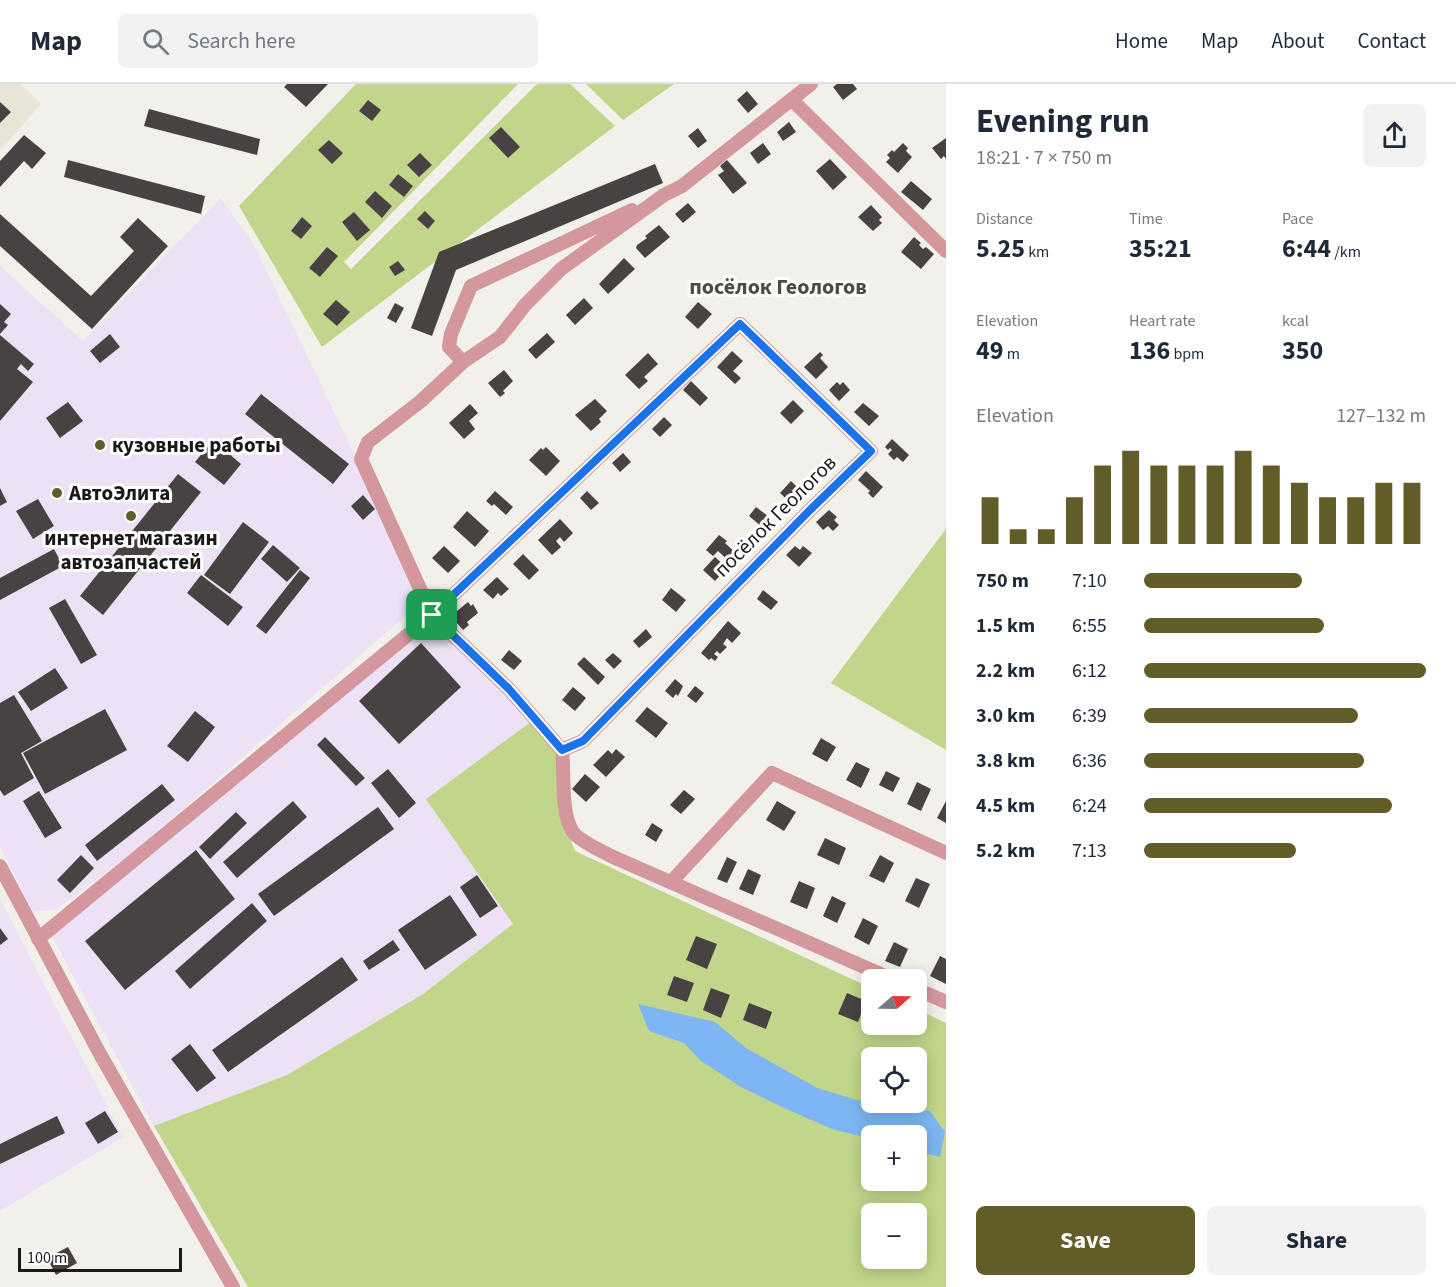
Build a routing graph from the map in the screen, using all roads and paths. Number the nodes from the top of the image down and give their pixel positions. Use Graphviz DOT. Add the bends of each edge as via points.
graph roads {
  1 [pos="811,84"];
  2 [pos="792,100"];
  3 [pos="664,195"];
  4 [pos="946,251"];
  5 [pos="463,362"];
  6 [pos="432,615"];
  7 [pos="562,750"];
  8 [pos="946,853"];
  9 [pos="0,866"];
  10 [pos="671,882"];
  11 [pos="38,939"];
  12 [pos="869,969"];
  13 [pos="927,994"];
  14 [pos="946,1002"];
  15 [pos="233,1287"];
  1 -- 2 [label="street"];
  2 -- 3 [label="street" via="682,186"];
  2 -- 4 [label="street"];
  3 -- 5 [label="street" via="561,269 525,304 500,337"];
  3 -- 5 [label="street" via="471,286 449,343"];
  5 -- 6 [label="street" via="368,442 361,459"];
  6 -- 7 [label="street" via="509,689"];
  6 -- 7 [label="street, посёлок Геологов" via="740,324 871,451 583,741"];
  6 -- 11 [label="street"];
  7 -- 10 [label="street" via="565,809 574,834 612,857"];
  8 -- 10 [label="street" via="772,773"];
  9 -- 11 [label="street"];
  10 -- 12 [label="street"];
  11 -- 15 [label="street"];
  13 -- 14 [label="street"];
}
